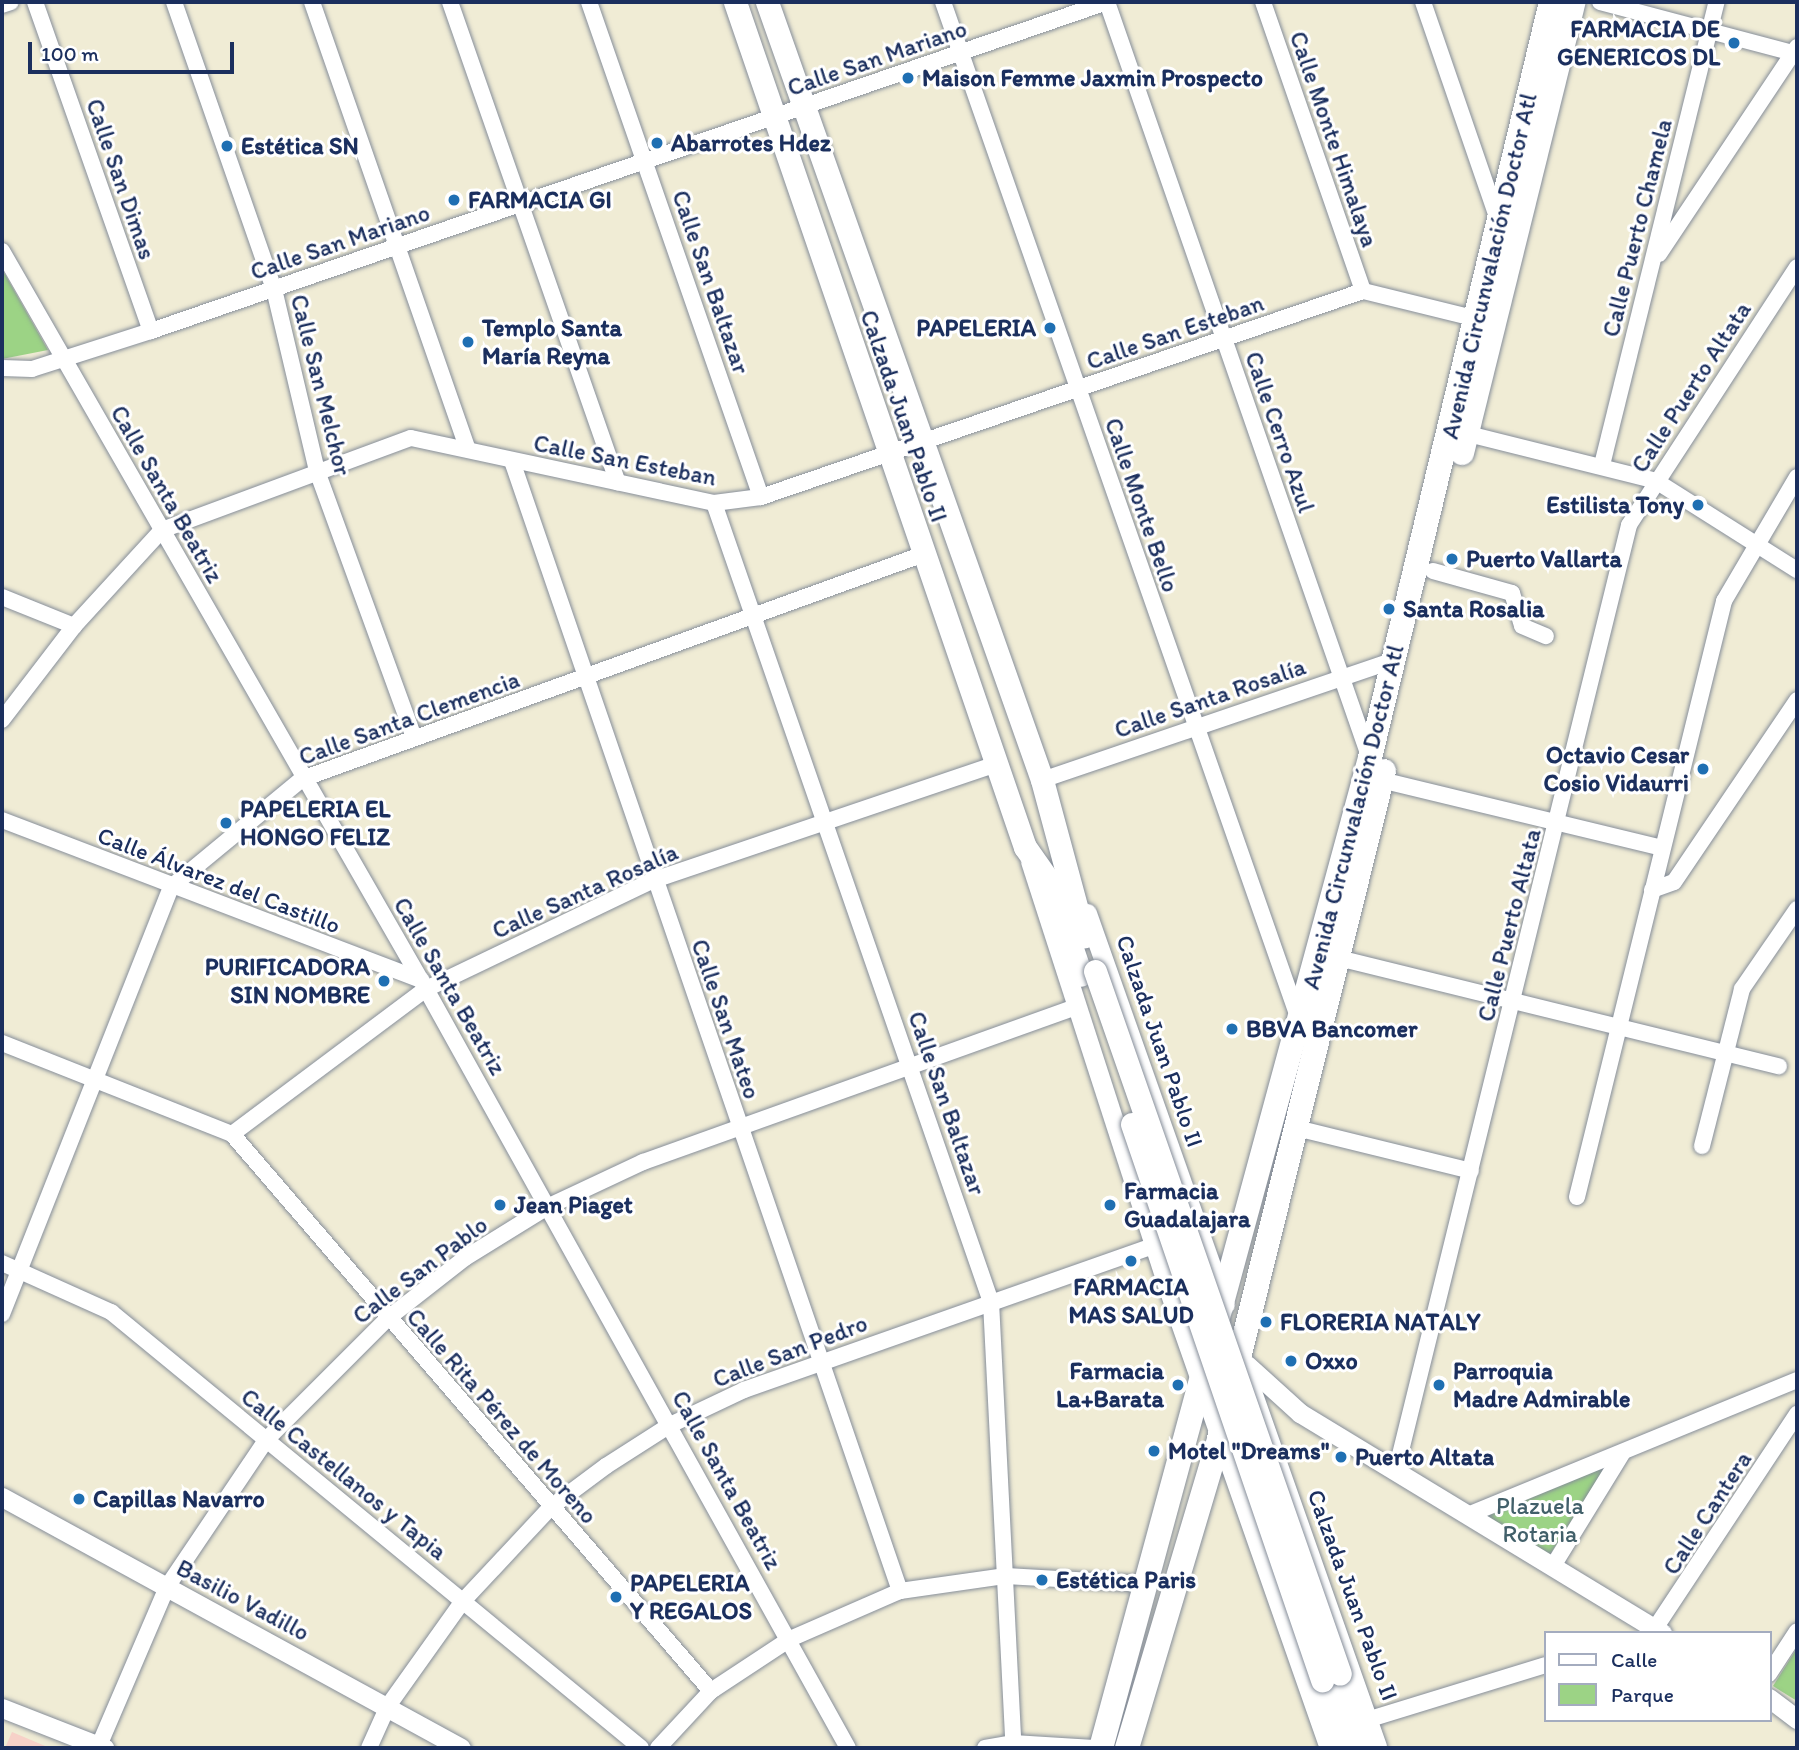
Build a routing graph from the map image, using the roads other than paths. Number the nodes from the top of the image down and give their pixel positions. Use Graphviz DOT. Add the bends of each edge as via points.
graph roads {
  1 [pos="11,2"];
  2 [pos="35,2"];
  3 [pos="174,2"];
  4 [pos="312,2"];
  5 [pos="450,2"];
  6 [pos="589,2"];
  7 [pos="735,2"];
  8 [pos="767,2"];
  9 [pos="943,2"];
  10 [pos="1107,2"];
  11 [pos="1263,2"];
  12 [pos="1423,2"];
  13 [pos="1551,2"];
  14 [pos="1574,2"];
  15 [pos="1600,2"];
  16 [pos="1717,2"];
  17 [pos="2,5"];
  18 [pos="1710,30"];
  19 [pos="1796,51"];
  20 [pos="961,52"];
  21 [pos="804,107"];
  22 [pos="775,117"];
  23 [pos="645,162"];
  24 [pos="521,204"];
  25 [pos="1499,223"];
  26 [pos="397,247"];
  27 [pos="2,251"];
  28 [pos="1651,265"];
  29 [pos="1797,267"];
  30 [pos="274,289"];
  31 [pos="1363,291"];
  32 [pos="1477,319"];
  33 [pos="151,331"];
  34 [pos="1224,339"];
  35 [pos="64,359"];
  36 [pos="2,368"];
  37 [pos="1078,390"];
  38 [pos="1459,432"];
  39 [pos="923,443"];
  40 [pos="467,447"];
  41 [pos="890,454"];
  42 [pos="512,461"];
  43 [pos="1602,465"];
  44 [pos="317,471"];
  45 [pos="1797,477"];
  46 [pos="1656,481"];
  47 [pos="618,483"];
  48 [pos="761,497"];
  49 [pos="714,503"];
  50 [pos="162,530"];
  51 [pos="1754,541"];
  52 [pos="924,554"];
  53 [pos="1797,570"];
  54 [pos="1433,571"];
  55 [pos="2,597"];
  56 [pos="754,619"];
  57 [pos="74,626"];
  58 [pos="1546,636"];
  59 [pos="1394,660"];
  60 [pos="1342,678"];
  61 [pos="587,679"];
  62 [pos="1797,700"];
  63 [pos="2,720"];
  64 [pos="1195,728"];
  65 [pos="414,738"];
  66 [pos="1370,758"];
  67 [pos="996,764"];
  68 [pos="302,779"];
  69 [pos="1042,780"];
  70 [pos="1381,780"];
  71 [pos="2,820"];
  72 [pos="825,822"];
  73 [pos="1558,824"];
  74 [pos="1056,826"];
  75 [pos="1025,847"];
  76 [pos="1662,848"];
  77 [pos="654,880"];
  78 [pos="171,887"];
  79 [pos="1652,890"];
  80 [pos="1797,909"];
  81 [pos="1338,958"];
  82 [pos="1088,973"];
  83 [pos="424,985"];
  84 [pos="1515,998"];
  85 [pos="1077,1007"];
  86 [pos="1300,1022"];
  87 [pos="1620,1025"];
  88 [pos="2,1043"];
  89 [pos="1726,1052"];
  90 [pos="909,1064"];
  91 [pos="1779,1066"];
  92 [pos="94,1080"];
  93 [pos="739,1125"];
  94 [pos="1296,1128"];
  95 [pos="232,1134"];
  96 [pos="1703,1146"];
  97 [pos="1471,1171"];
  98 [pos="1577,1197"];
  99 [pos="549,1206"];
  100 [pos="1154,1246"];
  101 [pos="2,1263"];
  102 [pos="1211,1267"];
  103 [pos="19,1270"];
  104 [pos="1169,1291"];
  105 [pos="1224,1300"];
  106 [pos="991,1302"];
  107 [pos="2,1314"];
  108 [pos="387,1319"];
  109 [pos="1239,1357"];
  110 [pos="821,1360"];
  111 [pos="1797,1380"];
  112 [pos="1199,1381"];
  113 [pos="1797,1414"];
  114 [pos="670,1425"];
  115 [pos="1219,1438"];
  116 [pos="266,1440"];
  117 [pos="1622,1454"];
  118 [pos="1280,1468"];
  119 [pos="1396,1471"];
  120 [pos="1235,1482"];
  121 [pos="2,1497"];
  122 [pos="551,1507"];
  123 [pos="1468,1515"];
  124 [pos="1553,1566"];
  125 [pos="1006,1577"];
  126 [pos="1145,1584"];
  127 [pos="167,1587"];
  128 [pos="900,1591"];
  129 [pos="463,1601"];
  130 [pos="1656,1631"];
  131 [pos="1659,1631"];
  132 [pos="1797,1631"];
  133 [pos="790,1639"];
  134 [pos="1544,1665"];
  135 [pos="1771,1671"];
  136 [pos="1331,1677"];
  137 [pos="710,1690"];
  138 [pos="1771,1700"];
  139 [pos="388,1706"];
  140 [pos="2,1708"];
  141 [pos="1370,1719"];
  142 [pos="1797,1719"];
  143 [pos="1013,1743"];
  144 [pos="100,1748"];
  145 [pos="369,1748"];
  146 [pos="461,1748"];
  147 [pos="641,1748"];
  148 [pos="658,1748"];
  149 [pos="848,1748"];
  150 [pos="985,1748"];
  151 [pos="1094,1748"];
  152 [pos="1101,1748"];
  153 [pos="1127,1748"];
  154 [pos="1329,1748"];
  155 [pos="1345,1748"];
  156 [pos="1368,1748"];
  157 [pos="1378,1748"];
  1 -- 17 [label="street"];
  2 -- 33 [label="street, Calle San Dimas"];
  3 -- 30 [label="street, Calle San Melchor"];
  4 -- 26 [label="street"];
  5 -- 24 [label="street"];
  6 -- 23 [label="street, Calle San Baltazar"];
  7 -- 22 [label="main road, Calzada Juan Pablo II"];
  8 -- 21 [label="main road, Calzada Juan Pablo II"];
  9 -- 20 [label="street, Calle Monte Bello"];
  10 -- 20 [label="street, Calle San Mariano"];
  10 -- 34 [label="street, Calle Cerro Azul"];
  11 -- 31 [label="street, Calle Monte Himalaya"];
  12 -- 25 [label="street"];
  13 -- 25 [label="main road, Avenida Circunvalación Doctor Atl"];
  14 -- 38 [label="main road, Avenida Circunvalación Doctor Atl"];
  15 -- 18 [label="street"];
  16 -- 18 [label="street, Calle Puerto Chamela"];
  18 -- 19 [label="street"];
  18 -- 28 [label="street, Calle Puerto Chamela"];
  19 -- 28 [label="street"];
  20 -- 21 [label="street, Calle San Mariano"];
  20 -- 37 [label="street, Calle Monte Bello"];
  21 -- 22 [label="street, Calle San Mariano"];
  21 -- 39 [label="main road, Calzada Juan Pablo II"];
  22 -- 23 [label="street, Calle San Mariano"];
  22 -- 41 [label="main road, Calzada Juan Pablo II"];
  23 -- 24 [label="street, Calle San Mariano"];
  23 -- 48 [label="street, Calle San Baltazar"];
  24 -- 26 [label="street, Calle San Mariano"];
  24 -- 47 [label="street"];
  25 -- 32 [label="main road, Avenida Circunvalación Doctor Atl"];
  26 -- 30 [label="street, Calle San Mariano"];
  26 -- 40 [label="street"];
  27 -- 35 [label="street, Calle Santa Beatriz"];
  28 -- 43 [label="street, Calle Puerto Chamela"];
  29 -- 46 [label="street, Calle Puerto Altata"];
  30 -- 33 [label="street, Calle San Mariano"];
  30 -- 44 [label="street, Calle San Melchor"];
  31 -- 32 [label="street"];
  31 -- 34 [label="street, Calle San Esteban"];
  32 -- 38 [label="main road, Avenida Circunvalación Doctor Atl"];
  33 -- 35 [label="street, Calle San Mariano"];
  34 -- 37 [label="street, Calle San Esteban"];
  34 -- 60 [label="street, Calle Cerro Azul"];
  35 -- 36 [label="street, Calle San Mariano"];
  35 -- 50 [label="street, Calle Santa Beatriz"];
  37 -- 39 [label="street, Calle San Esteban"];
  37 -- 64 [label="street, Calle Monte Bello"];
  38 -- 43 [label="street"];
  38 -- 54 [label="main road, Avenida Circunvalación Doctor Atl"];
  38 -- 59 [label="main road, Avenida Circunvalación Doctor Atl"];
  39 -- 41 [label="street, Calle San Esteban"];
  39 -- 69 [label="main road, Calzada Juan Pablo II"];
  40 -- 42 [label="street, Calle San Esteban"];
  40 -- 44 [label="street, Calle San Esteban" via="411,438"];
  41 -- 48 [label="street, Calle San Esteban"];
  41 -- 52 [label="main road, Calzada Juan Pablo II"];
  42 -- 47 [label="street, Calle San Esteban"];
  42 -- 61 [label="street, Calle San Mateo"];
  43 -- 46 [label="street"];
  44 -- 50 [label="street, Calle San Esteban"];
  44 -- 65 [label="street, Calle San Melchor"];
  45 -- 51 [label="street"];
  46 -- 51 [label="street"];
  46 -- 73 [label="street, Calle Puerto Altata" via="1629,525"];
  47 -- 49 [label="street, Calle San Esteban"];
  48 -- 49 [label="street, Calle San Esteban"];
  49 -- 56 [label="street, Calle San Baltazar"];
  50 -- 57 [label="street, Calle San Esteban"];
  50 -- 68 [label="street, Calle Santa Beatriz"];
  51 -- 53 [label="street"];
  51 -- 76 [label="street" via="1724,601"];
  52 -- 56 [label="street, Calle Santa Clemencia"];
  52 -- 67 [label="main road, Calzada Juan Pablo II"];
  54 -- 58 [label="street" via="1512,593 1521,626"];
  54 -- 70 [label="main road, Avenida Circunvalación Doctor Atl"];
  55 -- 57 [label="street"];
  56 -- 61 [label="street, Calle Santa Clemencia"];
  56 -- 72 [label="street, Calle San Baltazar"];
  57 -- 63 [label="street, Calle San Esteban"];
  59 -- 60 [label="street, Calle Santa Rosalía"];
  59 -- 66 [label="main road, Avenida Circunvalación Doctor Atl"];
  60 -- 64 [label="street, Calle Santa Rosalía"];
  60 -- 66 [label="street, Calle Cerro Azul"];
  61 -- 65 [label="street, Calle Santa Clemencia"];
  61 -- 77 [label="street, Calle San Mateo"];
  62 -- 79 [label="street" via="1674,881"];
  64 -- 69 [label="street, Calle Santa Rosalía"];
  64 -- 86 [label="street, Calle Monte Bello"];
  65 -- 68 [label="street, Calle Santa Clemencia"];
  66 -- 86 [label="main road, Avenida Circunvalación Doctor Atl"];
  67 -- 72 [label="street, Calle Santa Rosalía"];
  67 -- 75 [label="main road, Calzada Juan Pablo II"];
  68 -- 78 [label="street, Calle Santa Clemencia"];
  68 -- 83 [label="street, Calle Santa Beatriz"];
  69 -- 74 [label="main road, Calzada Juan Pablo II"];
  70 -- 73 [label="street"];
  70 -- 81 [label="main road, Avenida Circunvalación Doctor Atl"];
  71 -- 78 [label="street, Calle Álvarez del Castillo"];
  72 -- 77 [label="street, Calle Santa Rosalía"];
  72 -- 90 [label="street, Calle San Baltazar"];
  73 -- 76 [label="street"];
  73 -- 84 [label="street, Calle Puerto Altata"];
  74 -- 82 [label="main road, Calzada Juan Pablo II"];
  74 -- 102 [label="street, Calzada Juan Pablo II"];
  75 -- 82 [label="main road, Calzada Juan Pablo II" via="1049,881"];
  75 -- 85 [label="street, Calzada Juan Pablo II"];
  76 -- 79 [label="street"];
  77 -- 83 [label="street, Calle Santa Rosalía"];
  77 -- 93 [label="street, Calle San Mateo"];
  78 -- 83 [label="street, Calle Álvarez del Castillo"];
  78 -- 92 [label="street, Calle Santa Clemencia"];
  79 -- 87 [label="street"];
  80 -- 89 [label="street" via="1742,989"];
  81 -- 84 [label="street"];
  81 -- 94 [label="main road, Avenida Circunvalación Doctor Atl"];
  82 -- 136 [label="main road, Calzada Juan Pablo II, bridge"];
  83 -- 95 [label="street, Calle Santa Rosalía"];
  83 -- 99 [label="street, Calle Santa Beatriz"];
  84 -- 87 [label="street"];
  84 -- 97 [label="street, Calle Puerto Altata"];
  85 -- 90 [label="street, Calle San Pablo"];
  85 -- 100 [label="street, Calzada Juan Pablo II"];
  86 -- 105 [label="main road, Avenida Circunvalación Doctor Atl"];
  87 -- 89 [label="street"];
  87 -- 98 [label="street"];
  88 -- 92 [label="street, Calle Rita Pérez de Moreno"];
  89 -- 91 [label="street"];
  89 -- 96 [label="street"];
  90 -- 93 [label="street, Calle San Pablo"];
  90 -- 106 [label="street, Calle San Baltazar"];
  92 -- 95 [label="street, Calle Rita Pérez de Moreno"];
  92 -- 103 [label="street, Calle Santa Clemencia"];
  93 -- 99 [label="street, Calle San Pablo"];
  93 -- 110 [label="street, Calle San Mateo"];
  94 -- 97 [label="street"];
  94 -- 109 [label="main road, Avenida Circunvalación Doctor Atl"];
  95 -- 108 [label="street, Calle Rita Pérez de Moreno"];
  97 -- 119 [label="street, Calle Puerto Altata"];
  99 -- 108 [label="street, Calle San Pablo" via="465,1258"];
  99 -- 114 [label="street, Calle Santa Beatriz"];
  100 -- 104 [label="street, Calzada Juan Pablo II"];
  100 -- 106 [label="street, Calle San Pedro"];
  101 -- 103 [label="street, Calle Castellanos y Tapia"];
  102 -- 104 [label="street" via="1197,1291"];
  102 -- 105 [label="street, Calzada Juan Pablo II"];
  103 -- 107 [label="street, Calle Santa Clemencia"];
  103 -- 116 [label="street, Calle Castellanos y Tapia" via="111,1312"];
  104 -- 112 [label="street, Calzada Juan Pablo II"];
  105 -- 109 [label="street, Calzada Juan Pablo II"];
  105 -- 112 [label="main road, Avenida Circunvalación Doctor Atl"];
  106 -- 110 [label="street, Calle San Pedro"];
  106 -- 125 [label="street, Calle San Baltazar"];
  108 -- 116 [label="street, Calle San Pablo"];
  108 -- 122 [label="street, Calle Rita Pérez de Moreno"];
  109 -- 115 [label="main road, Avenida Circunvalación Doctor Atl"];
  109 -- 118 [label="street, Calzada Juan Pablo II"];
  109 -- 119 [label="street" via="1286,1403"];
  110 -- 114 [label="street, Calle San Pedro"];
  110 -- 128 [label="street, Calle San Mateo"];
  111 -- 117 [label="street"];
  112 -- 115 [label="street, Calzada Juan Pablo II"];
  112 -- 126 [label="main road, Avenida Circunvalación Doctor Atl"];
  113 -- 131 [label="street, Calle Cantera"];
  114 -- 122 [label="street, Calle San Pedro"];
  114 -- 133 [label="street, Calle Santa Beatriz"];
  115 -- 120 [label="street, Calzada Juan Pablo II"];
  115 -- 153 [label="main road, Avenida Circunvalación Doctor Atl"];
  116 -- 127 [label="street, Calle San Pablo"];
  116 -- 129 [label="street, Calle Castellanos y Tapia"];
  117 -- 123 [label="street"];
  117 -- 124 [label="street"];
  118 -- 120 [label="street" via="1254,1463"];
  118 -- 141 [label="street, Calzada Juan Pablo II"];
  119 -- 123 [label="street"];
  120 -- 154 [label="street, Calzada Juan Pablo II"];
  121 -- 127 [label="street, Basilio Vadillo"];
  122 -- 129 [label="street, Calle San Pedro"];
  122 -- 137 [label="street, Calle Rita Pérez de Moreno"];
  123 -- 124 [label="street"];
  124 -- 130 [label="street"];
  125 -- 126 [label="street"];
  125 -- 128 [label="street"];
  125 -- 143 [label="street, Calle San Baltazar"];
  126 -- 152 [label="main road, Avenida Circunvalación Doctor Atl"];
  127 -- 139 [label="street, Basilio Vadillo"];
  127 -- 144 [label="street, Calle San Pablo"];
  128 -- 133 [label="street"];
  129 -- 139 [label="street, Calle San Pedro"];
  129 -- 147 [label="street, Calle Castellanos y Tapia"];
  132 -- 135 [label="street"];
  133 -- 137 [label="street"];
  133 -- 149 [label="street, Calle Santa Beatriz"];
  134 -- 141 [label="street"];
  136 -- 155 [label="main road, Calzada Juan Pablo II"];
  136 -- 156 [label="main road, Calzada Juan Pablo II"];
  137 -- 148 [label="street"];
  138 -- 142 [label="street"];
  139 -- 145 [label="street, Calle San Pedro"];
  139 -- 146 [label="street, Basilio Vadillo"];
  140 -- 144 [label="street"];
  141 -- 157 [label="street, Calzada Juan Pablo II"];
  143 -- 150 [label="street"];
  143 -- 151 [label="street"];
}
